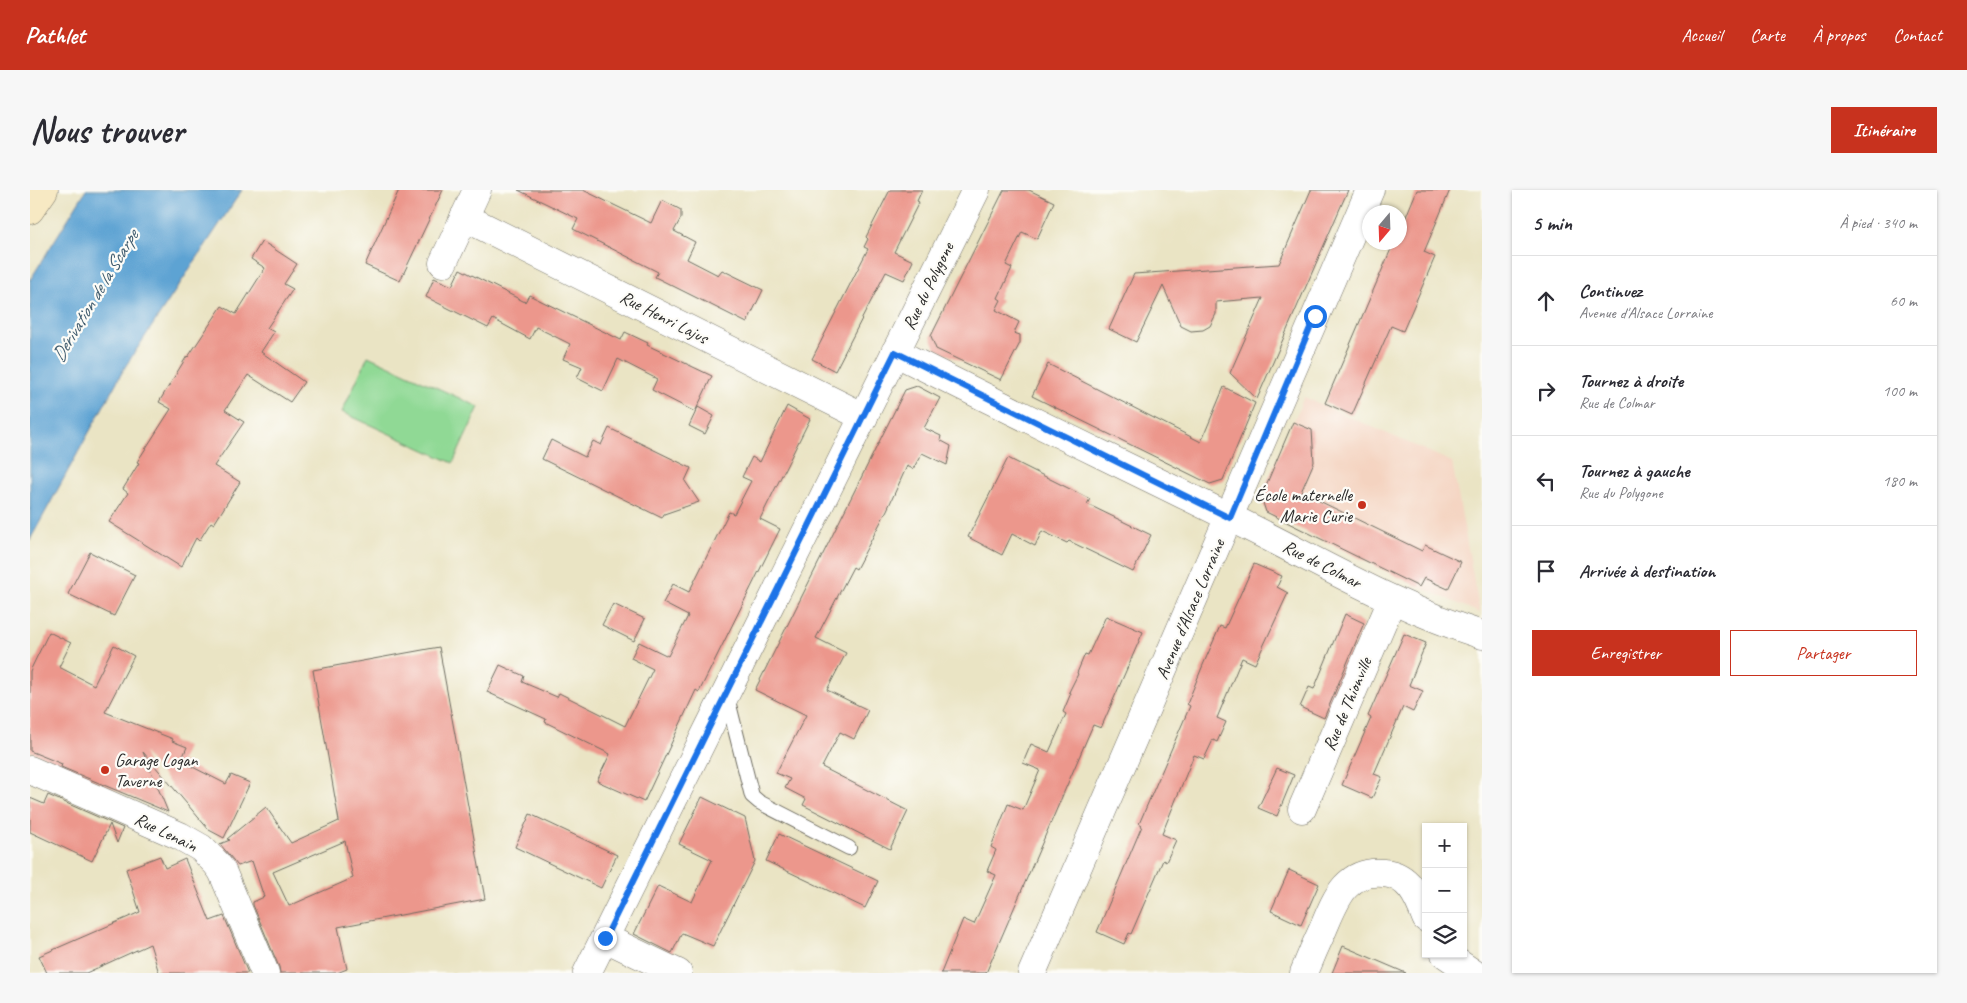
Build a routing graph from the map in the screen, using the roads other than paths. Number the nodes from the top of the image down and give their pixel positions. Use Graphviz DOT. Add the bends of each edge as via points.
graph roads {
  1 [pos="44,190"];
  2 [pos="477,190"];
  3 [pos="976,190"];
  4 [pos="1370,190"];
  5 [pos="30,210"];
  6 [pos="464,217"];
  7 [pos="443,263"];
  8 [pos="895,352"];
  9 [pos="864,417"];
  10 [pos="1230,518"];
  11 [pos="1392,600"];
  12 [pos="1482,636"];
  13 [pos="726,694"];
  14 [pos="30,770"];
  15 [pos="1302,809"];
  16 [pos="849,848"];
  17 [pos="1424,913"];
  18 [pos="605,938"];
  19 [pos="1450,958"];
  20 [pos="265,973"];
  21 [pos="587,973"];
  22 [pos="678,973"];
  23 [pos="1032,973"];
  24 [pos="1304,973"];
  25 [pos="1473,973"];
  1 -- 5 [label="main road"];
  2 -- 6 [label="street"];
  3 -- 8 [label="street, Rue du Polygone"];
  4 -- 10 [label="street, Avenue d'Alsace Lorraine"];
  6 -- 7 [label="street"];
  6 -- 9 [label="street, Rue Henri Lajus"];
  8 -- 9 [label="street, Rue du Polygone"];
  8 -- 10 [label="street, Rue de Colmar"];
  9 -- 13 [label="street, Rue du Polygone"];
  10 -- 11 [label="street, Rue de Colmar"];
  10 -- 23 [label="street, Avenue d'Alsace Lorraine"];
  11 -- 12 [label="street, Rue de Colmar"];
  11 -- 15 [label="street, Rue de Thionville"];
  13 -- 16 [label="lane" via="752,796"];
  13 -- 18 [label="street, Rue du Polygone"];
  14 -- 20 [label="street, Rue Lenain" via="201,848 226,879"];
  17 -- 24 [label="street" via="1414,892 1400,877 1388,873 1362,874 1341,890"];
  18 -- 21 [label="street, Rue du Polygone"];
  18 -- 22 [label="street"];
  19 -- 25 [label="street"];
}
